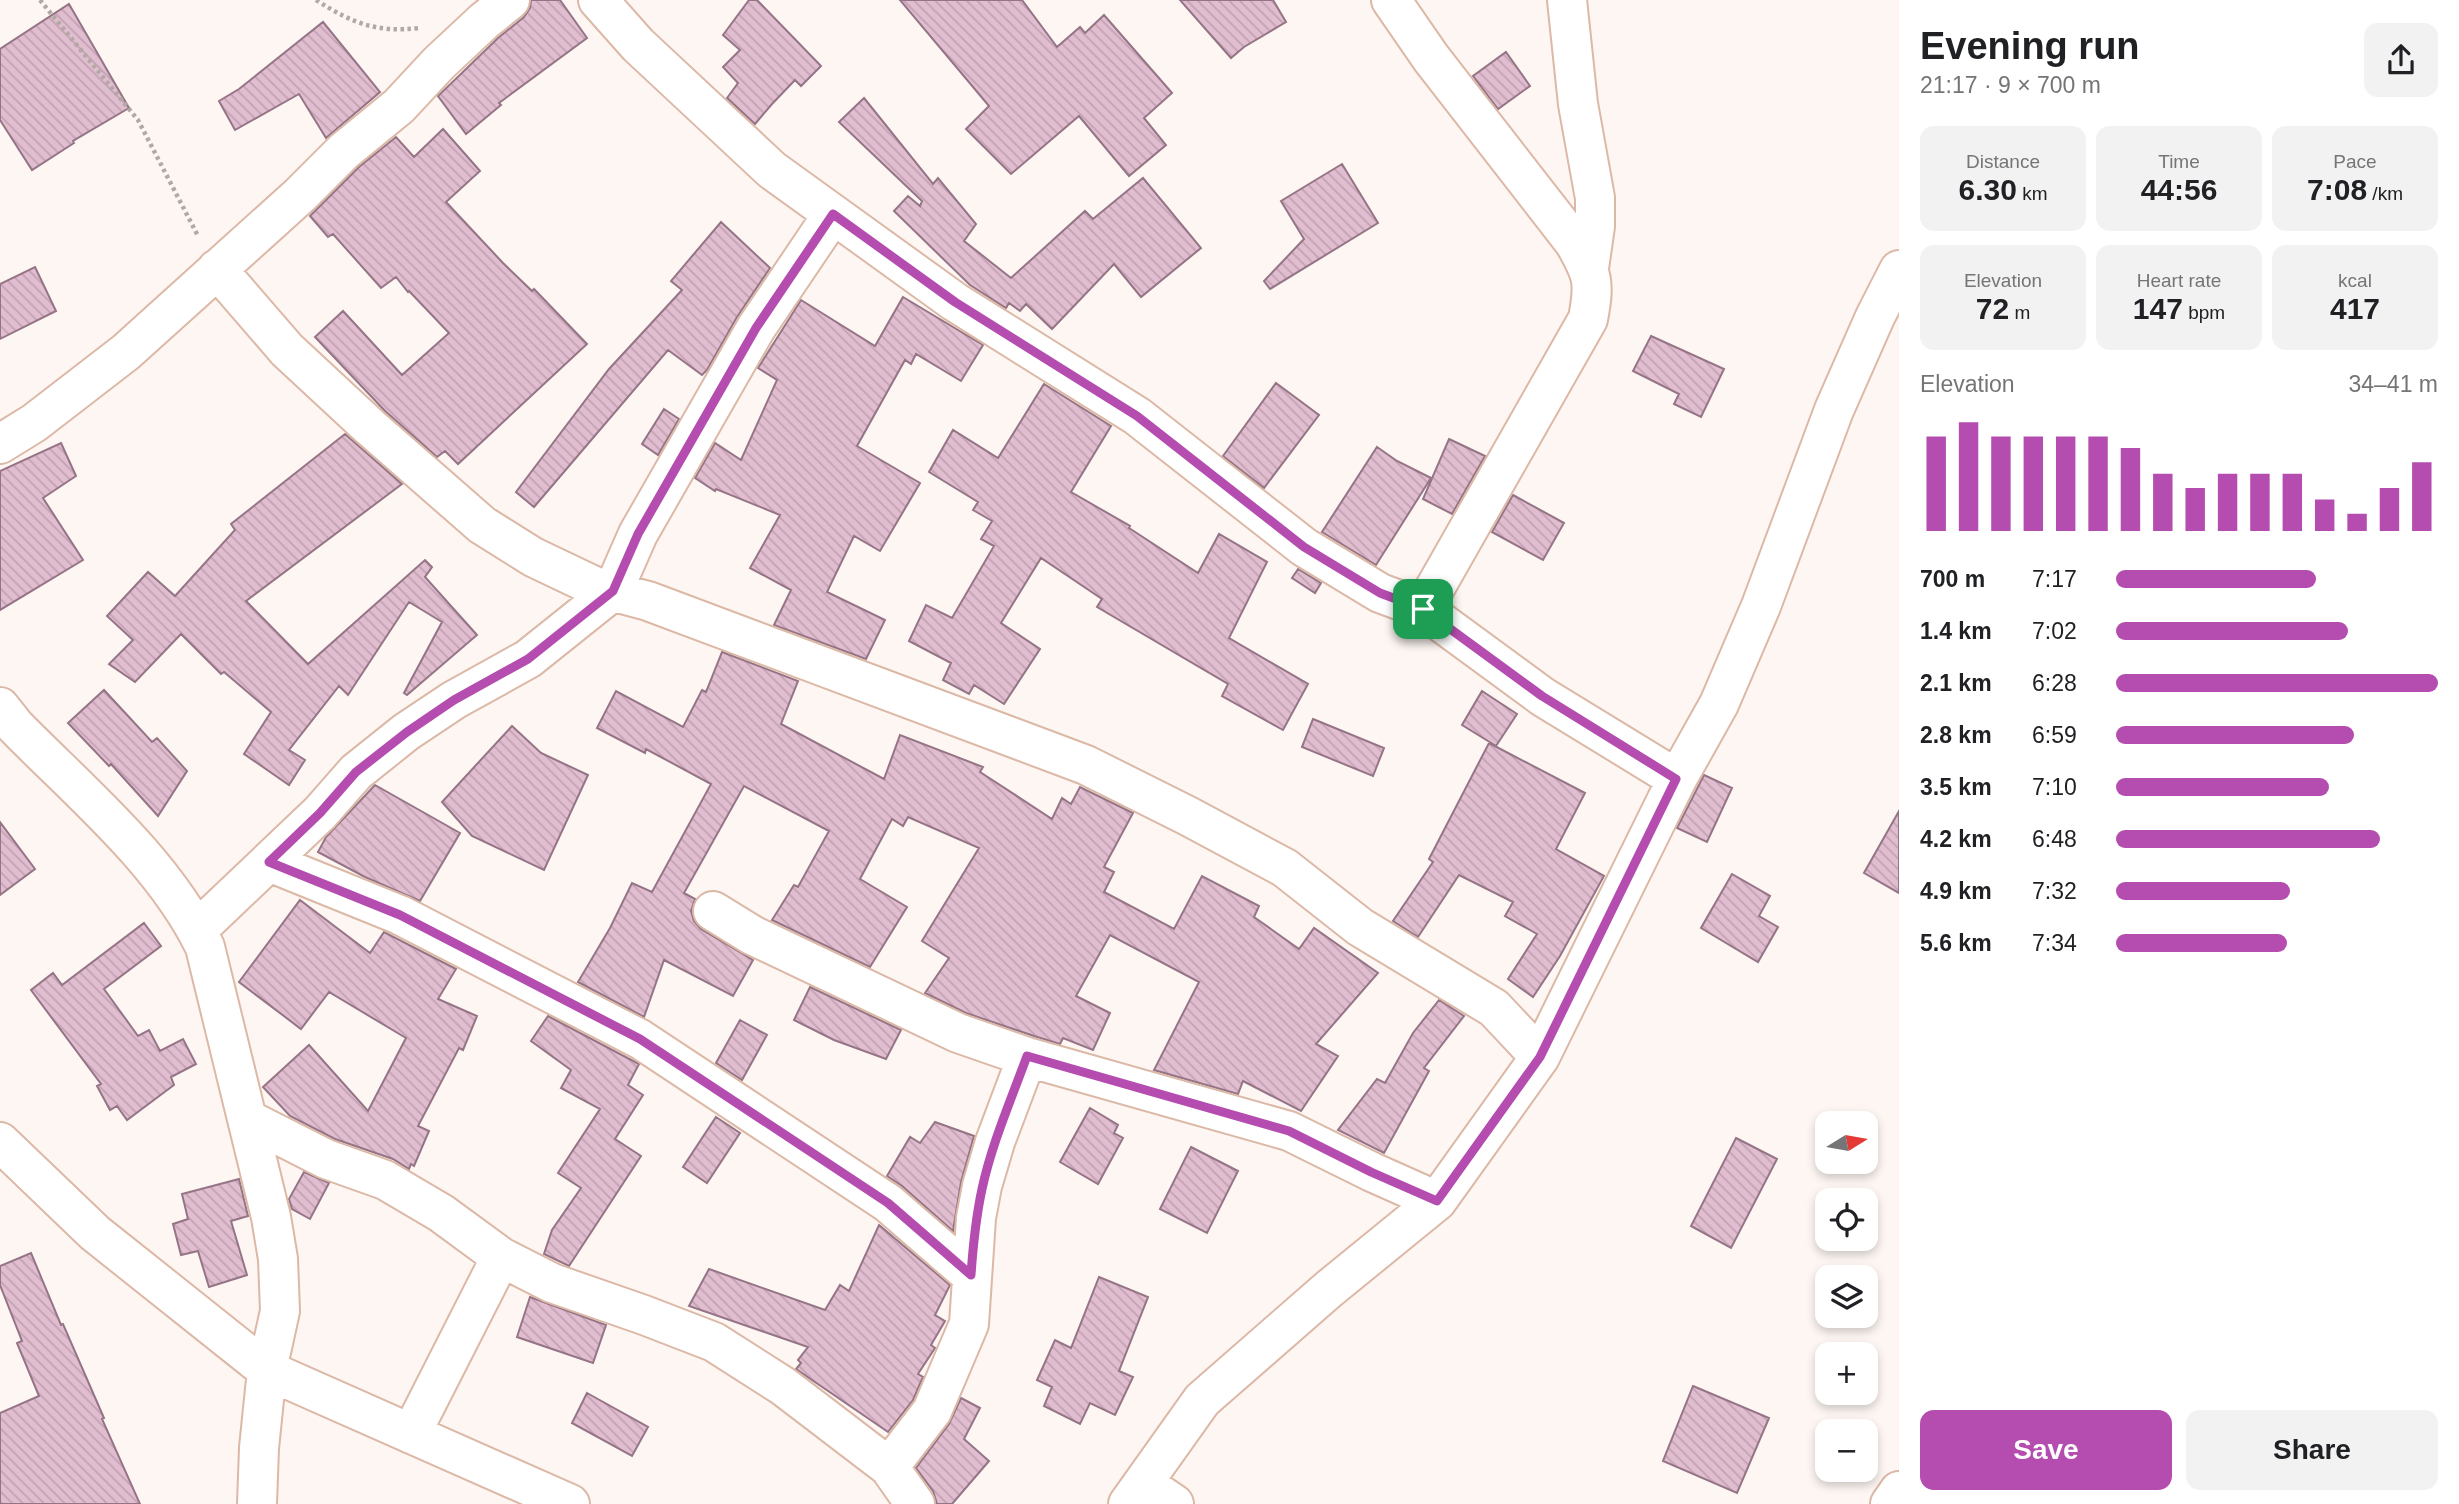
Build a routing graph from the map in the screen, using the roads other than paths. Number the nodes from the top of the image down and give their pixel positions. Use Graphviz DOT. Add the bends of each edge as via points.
graph roads {
  1 [pos="510,0"];
  2 [pos="598,0"];
  3 [pos="1391,0"];
  4 [pos="1567,0"];
  5 [pos="833,214"];
  6 [pos="1589,268"];
  7 [pos="217,269"];
  8 [pos="1899,270"];
  9 [pos="0,444"];
  10 [pos="613,591"];
  11 [pos="1423,609"];
  12 [pos="0,707"];
  13 [pos="1676,779"];
  14 [pos="269,862"];
  15 [pos="713,911"];
  16 [pos="197,930"];
  17 [pos="1027,1056"];
  18 [pos="1540,1057"];
  19 [pos="247,1119"];
  20 [pos="0,1142"];
  21 [pos="1437,1201"];
  22 [pos="501,1257"];
  23 [pos="971,1275"];
  24 [pos="267,1370"];
  25 [pos="411,1434"];
  26 [pos="889,1467"];
  27 [pos="1899,1491"];
  28 [pos="1148,1497"];
  29 [pos="257,1504"];
  30 [pos="570,1504"];
  31 [pos="915,1504"];
  32 [pos="1890,1504"];
  1 -- 7 [label="main road" via="439,63 399,107 344,151"];
  2 -- 5 [label="main road" via="638,45 772,170"];
  3 -- 6 [label="main road"];
  4 -- 6 [label="main road" via="1578,104 1595,198"];
  5 -- 10 [label="main road" via="756,328 638,534"];
  5 -- 11 [label="main road" via="955,302 1137,416 1304,547 1380,593"];
  6 -- 11 [label="main road" via="1593,289 1588,319"];
  7 -- 9 [label="main road" via="126,352"];
  7 -- 10 [label="main road" via="287,350 482,525 533,557"];
  8 -- 13 [label="main road" via="1835,410 1719,704"];
  10 -- 14 [label="main road" via="528,659 454,700 356,772"];
  10 -- 18 [label="main road" via="1086,765 1285,867 1360,927 1494,1008"];
  11 -- 13 [label="main road" via="1542,696"];
  12 -- 16 [label="main road" via="153,866"];
  13 -- 18 [label="main road"];
  14 -- 16 [label="main road"];
  14 -- 23 [label="main road" via="400,915 640,1039 888,1203"];
  15 -- 17 [label="main road" via="752,935 946,1028"];
  16 -- 19 [label="main road"];
  17 -- 21 [label="main road" via="1289,1131"];
  17 -- 23 [label="main road" via="982,1186"];
  18 -- 21 [label="main road"];
  19 -- 22 [label="main road" via="326,1159 385,1180"];
  19 -- 24 [label="main road" via="278,1259 280,1311"];
  20 -- 24 [label="main road" via="94,1233"];
  21 -- 28 [label="main road" via="1202,1400"];
  22 -- 25 [label="main road"];
  22 -- 26 [label="main road" via="552,1283 714,1342 783,1385"];
  23 -- 26 [label="main road" via="968,1324 932,1411"];
  24 -- 25 [label="main road"];
  24 -- 29 [label="main road"];
  25 -- 30 [label="main road"];
  26 -- 31 [label="main road"];
  27 -- 32 [label="main road"];
}
